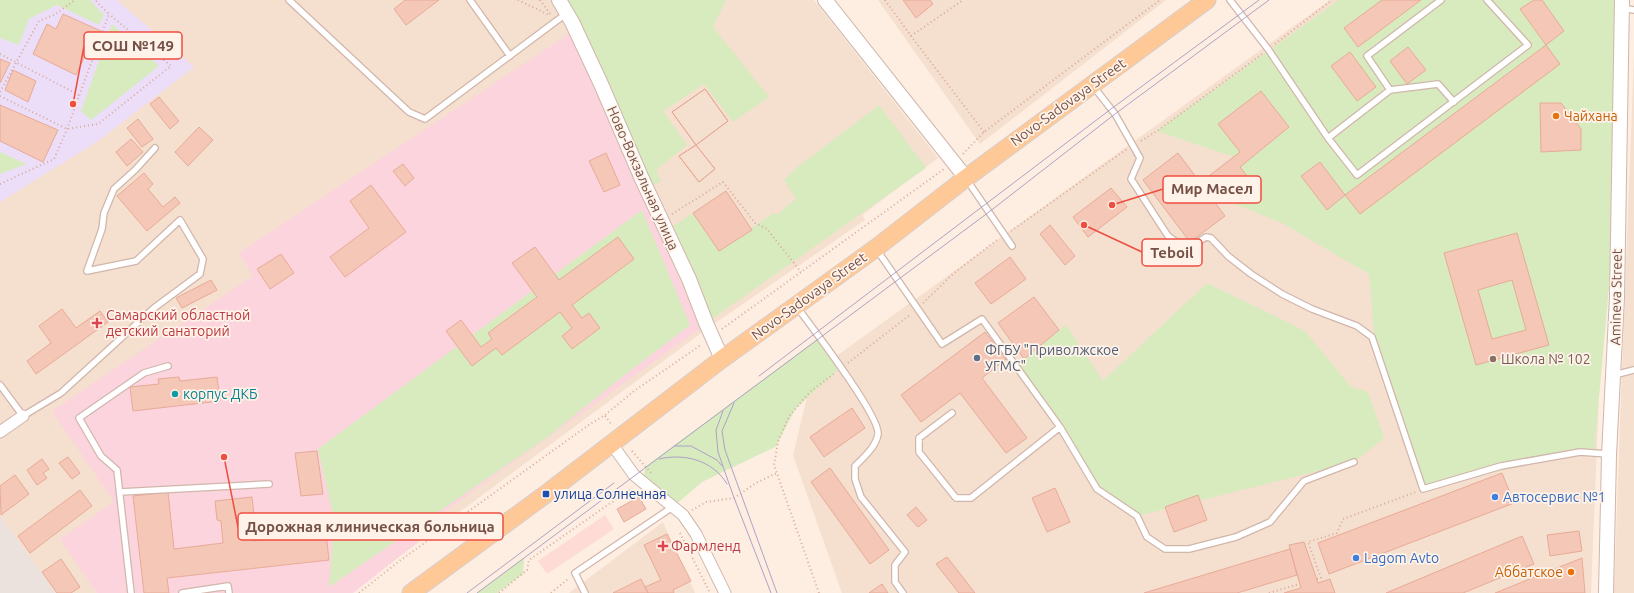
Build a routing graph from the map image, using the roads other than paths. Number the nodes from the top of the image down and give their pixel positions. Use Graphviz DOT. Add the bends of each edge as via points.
graph roads {
  1 [pos="290,0"];
  2 [pos="470,0"];
  3 [pos="559,0"];
  4 [pos="825,0"];
  5 [pos="1207,0"];
  6 [pos="1230,0"];
  7 [pos="1441,0"];
  8 [pos="1487,0"];
  9 [pos="1626,6"];
  10 [pos="568,13"];
  11 [pos="510,56"];
  12 [pos="1092,85"];
  13 [pos="1390,90"];
  14 [pos="1454,102"];
  15 [pos="1328,138"];
  16 [pos="155,148"];
  17 [pos="966,178"];
  18 [pos="1012,246"];
  19 [pos="876,248"];
  20 [pos="796,305"];
  21 [pos="722,359"];
  22 [pos="168,366"];
  23 [pos="1634,370"];
  24 [pos="1614,375"];
  25 [pos="0,385"];
  26 [pos="952,413"];
  27 [pos="23,416"];
  28 [pos="1060,427"];
  29 [pos="0,432"];
  30 [pos="611,443"];
  31 [pos="1609,454"];
  32 [pos="1354,462"];
  33 [pos="269,484"];
  34 [pos="120,492"];
  35 [pos="674,506"];
  36 [pos="131,593"];
  37 [pos="182,593"];
  38 [pos="229,593"];
  39 [pos="411,593"];
  40 [pos="585,593"];
  41 [pos="725,593"];
  42 [pos="903,593"];
  43 [pos="1606,593"];
  1 -- 11 [label="lane" via="409,112 425,119"];
  2 -- 11 [label="lane"];
  3 -- 10 [label="street, Ново-Вокзальная улица"];
  4 -- 17 [label="street"];
  5 -- 12 [label="main road, Novo-Sadovaya Street"];
  6 -- 15 [label="lane" via="1268,49"];
  7 -- 13 [label="lane" via="1367,56"];
  8 -- 14 [label="lane" via="1528,45"];
  9 -- 24 [label="street, Amineva Street"];
  10 -- 11 [label="lane"];
  10 -- 21 [label="street, Ново-Вокзальная улица"];
  12 -- 17 [label="main road, Novo-Sadovaya Street"];
  12 -- 31 [label="lane" via="1115,114 1140,158 1131,179 1168,236 1190,247 1206,237 1211,238 1228,256 1282,294 1312,309 1357,326 1372,336 1423,489 1501,466 1580,452"];
  13 -- 14 [label="lane" via="1438,84"];
  13 -- 15 [label="lane"];
  14 -- 15 [label="lane" via="1357,174"];
  16 -- 27 [label="lane" via="114,189 87,271 136,261 180,220 203,259 200,274 154,308 61,393"];
  17 -- 18 [label="lane"];
  17 -- 19 [label="main road, Novo-Sadovaya Street"];
  19 -- 20 [label="main road, Novo-Sadovaya Street"];
  19 -- 28 [label="lane" via="942,344 982,319"];
  20 -- 21 [label="main road, Novo-Sadovaya Street"];
  20 -- 42 [label="lane" via="841,367 873,419 878,433 871,449 855,466 855,479 861,497 904,552 895,565 895,582"];
  21 -- 30 [label="main road, Novo-Sadovaya Street"];
  22 -- 34 [label="lane" via="144,373 79,418 101,456 117,470"];
  23 -- 24 [label="lane"];
  24 -- 31 [label="street, Amineva Street"];
  25 -- 27 [label="lane"];
  26 -- 28 [label="lane" via="919,438 919,452 956,498 971,498"];
  27 -- 29 [label="street"];
  28 -- 32 [label="lane" via="1097,489 1137,516 1147,537 1165,548 1189,549 1236,537 1270,522 1304,481"];
  30 -- 35 [label="street" via="634,475"];
  30 -- 39 [label="main road, Novo-Sadovaya Street"];
  31 -- 43 [label="street, Amineva Street"];
  33 -- 34 [label="lane"];
  34 -- 36 [label="lane"];
  35 -- 40 [label="lane" via="575,573"];
  35 -- 41 [label="street" via="696,534"];
  37 -- 38 [label="lane" via="228,586"];
}
